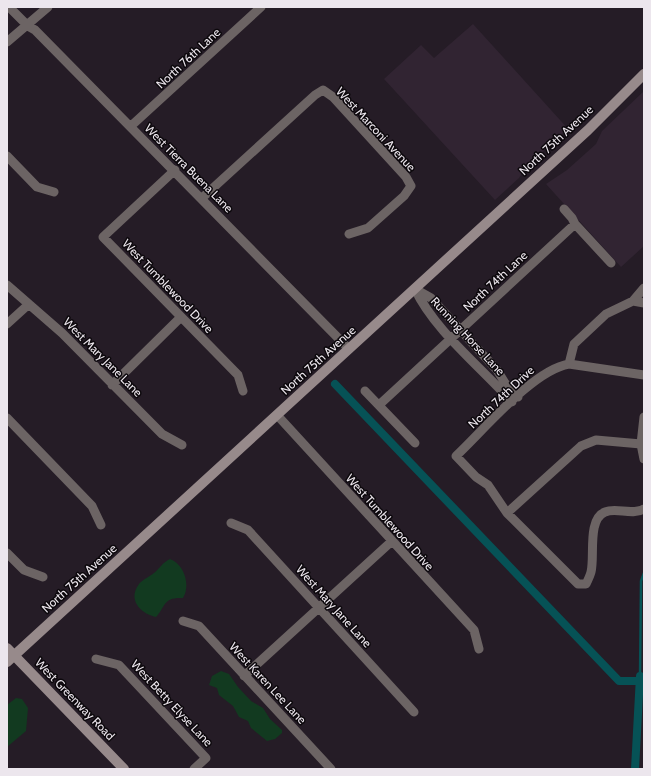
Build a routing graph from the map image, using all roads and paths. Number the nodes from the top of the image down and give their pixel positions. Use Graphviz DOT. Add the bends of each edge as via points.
graph roads {
  1 [pos="9,7"];
  2 [pos="48,7"];
  3 [pos="255,9"];
  4 [pos="28,26"];
  5 [pos="7,42"];
  6 [pos="644,74"];
  7 [pos="131,126"];
  8 [pos="7,156"];
  9 [pos="175,170"];
  10 [pos="54,192"];
  11 [pos="202,198"];
  12 [pos="564,209"];
  13 [pos="575,224"];
  14 [pos="349,234"];
  15 [pos="611,263"];
  16 [pos="7,285"];
  17 [pos="644,288"];
  18 [pos="415,289"];
  19 [pos="633,301"];
  20 [pos="644,303"];
  21 [pos="28,304"];
  22 [pos="181,317"];
  23 [pos="7,324"];
  24 [pos="460,330"];
  25 [pos="452,338"];
  26 [pos="349,349"];
  27 [pos="569,364"];
  28 [pos="497,370"];
  29 [pos="644,375"];
  30 [pos="488,378"];
  31 [pos="112,385"];
  32 [pos="243,390"];
  33 [pos="365,391"];
  34 [pos="515,399"];
  35 [pos="379,405"];
  36 [pos="277,415"];
  37 [pos="644,416"];
  38 [pos="7,418"];
  39 [pos="415,443"];
  40 [pos="641,444"];
  41 [pos="182,445"];
  42 [pos="644,459"];
  43 [pos="644,509"];
  44 [pos="508,513"];
  45 [pos="231,523"];
  46 [pos="101,525"];
  47 [pos="392,542"];
  48 [pos="7,553"];
  49 [pos="43,578"];
  50 [pos="319,608"];
  51 [pos="183,621"];
  52 [pos="479,649"];
  53 [pos="9,655"];
  54 [pos="96,659"];
  55 [pos="244,676"];
  56 [pos="414,712"];
  57 [pos="124,769"];
  58 [pos="194,769"];
  59 [pos="331,769"];
  1 -- 4 [label="street, West Tierra Buena Lane"];
  2 -- 4 [label="street"];
  3 -- 7 [label="street, North 76th Lane"];
  4 -- 5 [label="street"];
  4 -- 7 [label="street, West Tierra Buena Lane" via="35,30"];
  6 -- 18 [label="main road, North 75th Avenue" via="588,130"];
  7 -- 9 [label="street, West Tierra Buena Lane"];
  8 -- 10 [label="street" via="37,187"];
  9 -- 11 [label="street, West Tierra Buena Lane"];
  9 -- 22 [label="street, West Tumblewood Drive" via="103,237"];
  11 -- 14 [label="street, West Marconi Avenue" via="323,90 333,97 406,177 411,186 404,196 368,228"];
  11 -- 26 [label="street, West Tierra Buena Lane"];
  12 -- 13 [label="street"];
  13 -- 15 [label="street"];
  13 -- 24 [label="street, North 74th Lane"];
  16 -- 21 [label="street, West Mary Jane Lane"];
  17 -- 19 [label="street"];
  18 -- 24 [label="street, Running Horse Lane" via="431,298"];
  18 -- 25 [label="street, Running Horse Lane" via="423,307"];
  18 -- 26 [label="main road, North 75th Avenue"];
  19 -- 20 [label="street"];
  19 -- 27 [label="street" via="606,314 574,344"];
  21 -- 23 [label="street"];
  21 -- 31 [label="street, West Mary Jane Lane" via="62,333"];
  22 -- 31 [label="street"];
  22 -- 32 [label="street, West Tumblewood Drive" via="238,375"];
  24 -- 25 [label="street, North 74th Lane"];
  24 -- 28 [label="street, Running Horse Lane"];
  25 -- 30 [label="street, Running Horse Lane"];
  25 -- 35 [label="street, North 74th Lane"];
  26 -- 36 [label="main road, North 75th Avenue"];
  27 -- 29 [label="street"];
  27 -- 34 [label="street, North 74th Drive" via="548,371"];
  28 -- 30 [label="street"];
  28 -- 34 [label="street, Running Horse Lane"];
  30 -- 34 [label="street, Running Horse Lane"];
  31 -- 41 [label="street, West Mary Jane Lane" via="162,434"];
  33 -- 35 [label="street"];
  34 -- 44 [label="street, North 74th Drive" via="456,456 476,477 488,485"];
  35 -- 39 [label="street"];
  36 -- 47 [label="street, West Tumblewood Drive"];
  36 -- 53 [label="main road, North 75th Avenue"];
  37 -- 40 [label="street"];
  38 -- 46 [label="street" via="92,506"];
  40 -- 42 [label="street"];
  40 -- 44 [label="street" via="596,440 581,446"];
  43 -- 44 [label="street" via="638,512 606,511 598,516 594,526 591,573 586,584 578,584"];
  45 -- 50 [label="street, West Mary Jane Lane" via="248,530"];
  47 -- 50 [label="street"];
  47 -- 52 [label="street, West Tumblewood Drive" via="474,630"];
  48 -- 49 [label="street" via="24,570"];
  50 -- 55 [label="street"];
  50 -- 56 [label="street, West Mary Jane Lane"];
  51 -- 55 [label="street, West Karen Lee Lane" via="199,626"];
  53 -- 57 [label="main road, West Greenway Road"];
  54 -- 58 [label="street, West Betty Elyse Lane" via="119,665 206,758"];
  55 -- 59 [label="street, West Karen Lee Lane"];
}
